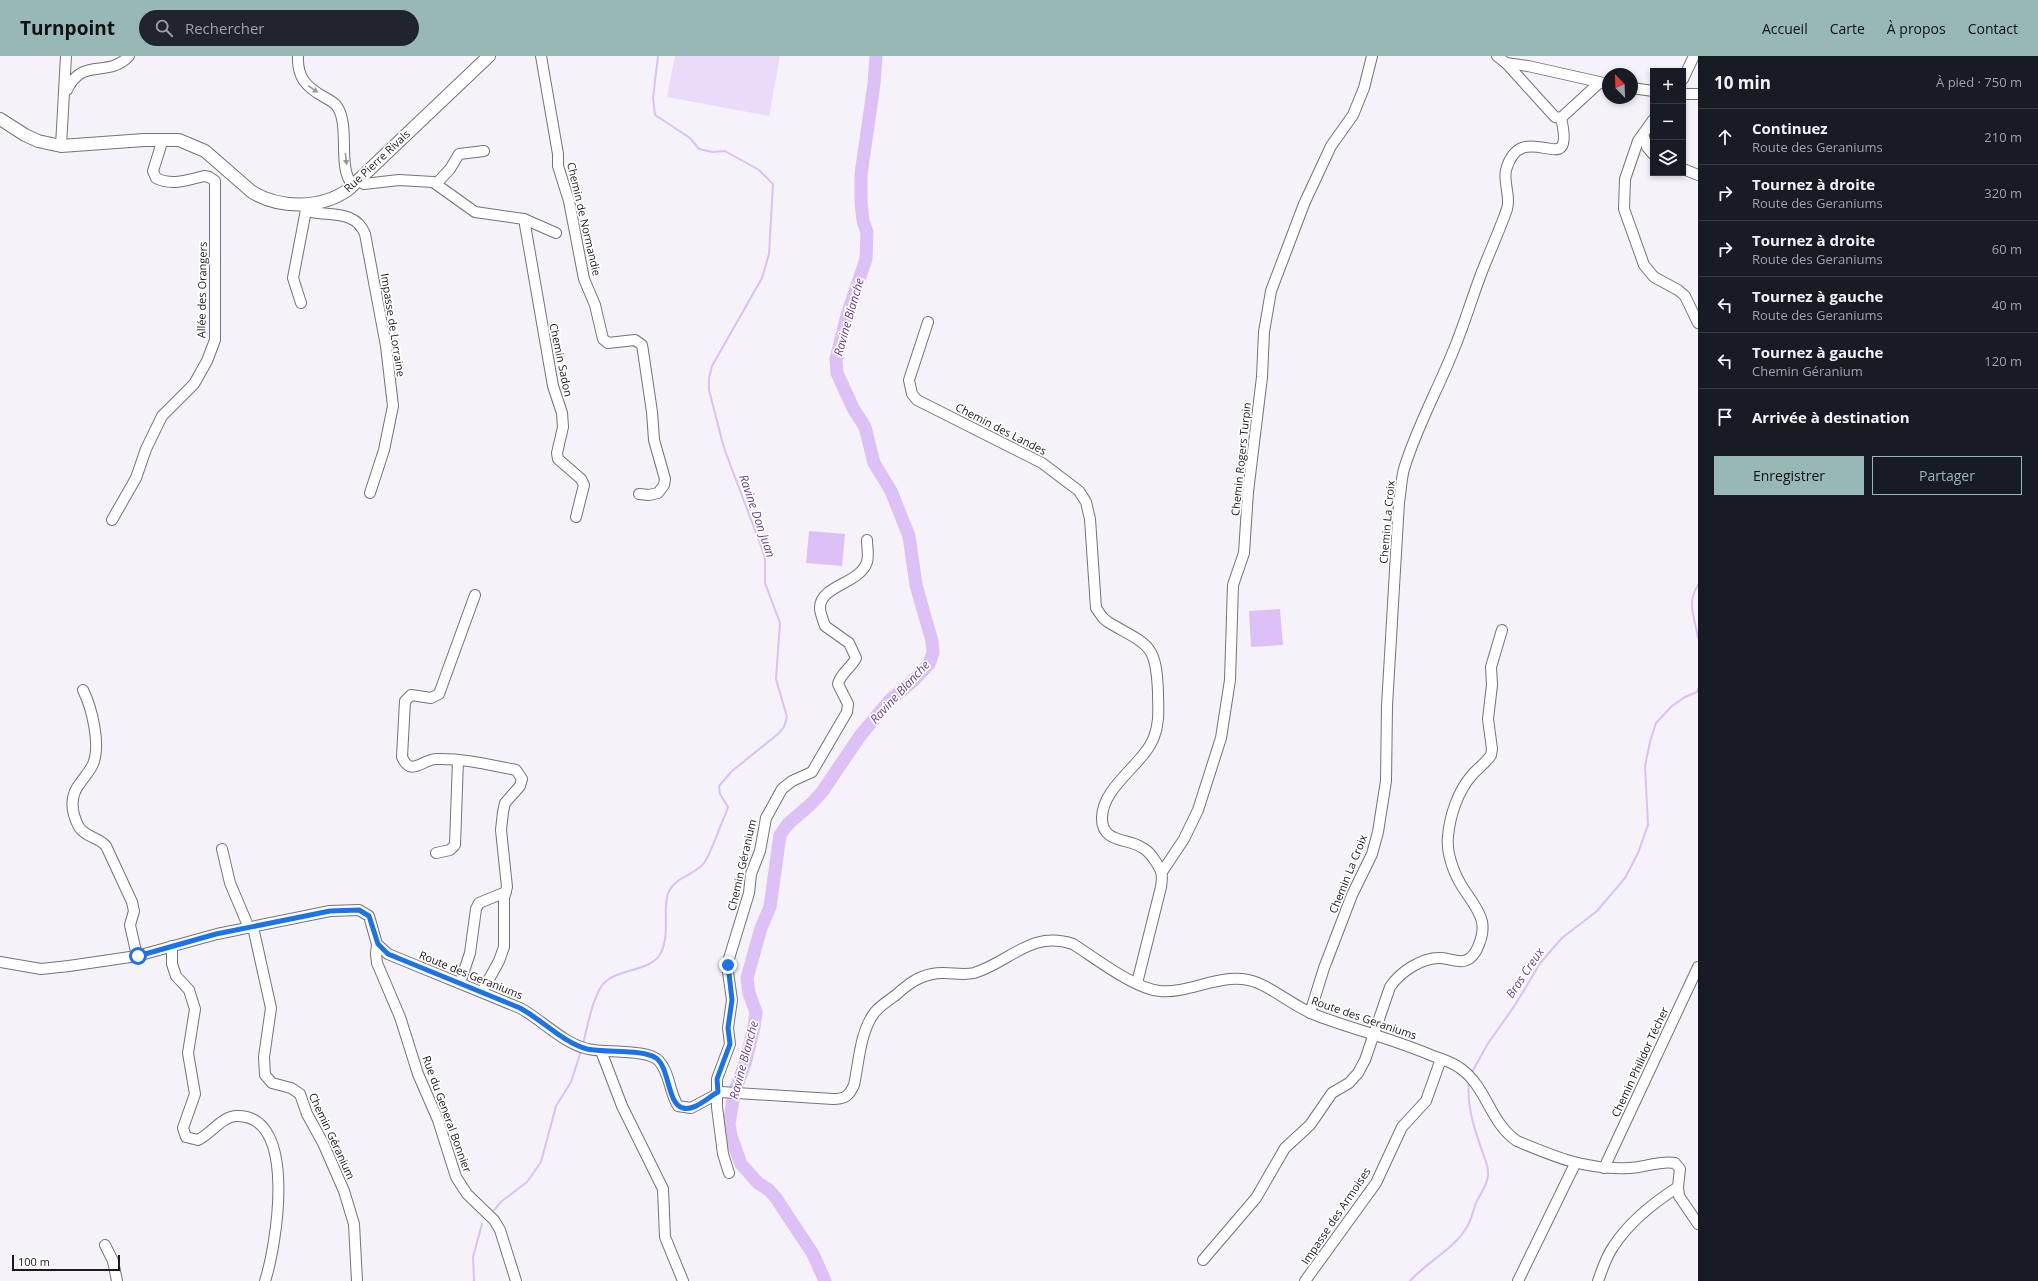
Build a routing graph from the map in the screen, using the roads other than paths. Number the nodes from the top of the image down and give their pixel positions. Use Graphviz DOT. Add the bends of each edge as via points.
graph roads {
  1 [pos="66,56"];
  2 [pos="129,56"];
  3 [pos="298,56"];
  4 [pos="489,56"];
  5 [pos="541,56"];
  6 [pos="1372,56"];
  7 [pos="1497,56"];
  8 [pos="1694,56"];
  9 [pos="1506,63"];
  10 [pos="1686,73"];
  11 [pos="1602,84"];
  12 [pos="1602,85"];
  13 [pos="1638,89"];
  14 [pos="1650,91"];
  15 [pos="1686,94"];
  16 [pos="1698,94"];
  17 [pos="65,95"];
  18 [pos="1560,118"];
  19 [pos="0,119"];
  20 [pos="1650,124"];
  21 [pos="1642,134"];
  22 [pos="163,139"];
  23 [pos="61,146"];
  24 [pos="1650,150"];
  25 [pos="484,151"];
  26 [pos="1686,170"];
  27 [pos="1698,175"];
  28 [pos="356,182"];
  29 [pos="437,183"];
  30 [pos="304,207"];
  31 [pos="524,219"];
  32 [pos="556,233"];
  33 [pos="301,303"];
  34 [pos="928,322"];
  35 [pos="1698,324"];
  36 [pos="370,493"];
  37 [pos="639,494"];
  38 [pos="576,517"];
  39 [pos="112,520"];
  40 [pos="867,540"];
  41 [pos="475,595"];
  42 [pos="1502,630"];
  43 [pos="83,690"];
  44 [pos="458,760"];
  45 [pos="222,849"];
  46 [pos="436,853"];
  47 [pos="1162,872"];
  48 [pos="506,892"];
  49 [pos="251,927"];
  50 [pos="378,944"];
  51 [pos="172,946"];
  52 [pos="138,956"];
  53 [pos="0,962"];
  54 [pos="1698,967"];
  55 [pos="460,983"];
  56 [pos="1137,984"];
  57 [pos="482,992"];
  58 [pos="1310,1013"];
  59 [pos="1373,1034"];
  60 [pos="601,1051"];
  61 [pos="1441,1059"];
  62 [pos="718,1092"];
  63 [pos="1575,1164"];
  64 [pos="1604,1168"];
  65 [pos="729,1173"];
  66 [pos="1678,1187"];
  67 [pos="1698,1224"];
  68 [pos="105,1245"];
  69 [pos="1203,1260"];
  70 [pos="116,1281"];
  71 [pos="265,1281"];
  72 [pos="357,1281"];
  73 [pos="516,1281"];
  74 [pos="683,1281"];
  75 [pos="1305,1281"];
  76 [pos="1518,1281"];
  77 [pos="1598,1281"];
  1 -- 17 [label="street"];
  2 -- 17 [label="street" via="115,65 79,71 71,80"];
  3 -- 28 [label="street, one-way" via="299,70 304,83 338,108 347,178"];
  4 -- 28 [label="main road, Rue Pierre Rivals"];
  5 -- 37 [label="street, Chemin de Normandie" via="558,166 570,208 584,279 595,305 603,339 608,343 635,340 642,345 654,440 665,480 658,493"];
  6 -- 47 [label="street, Chemin Rogers Turpin" via="1364,88 1353,115 1331,146 1307,196 1271,291 1264,332 1262,377 1248,492 1244,553 1233,585 1230,680 1221,738 1198,810 1184,839"];
  7 -- 9 [label="street"];
  8 -- 10 [label="street"];
  9 -- 11 [label="street"];
  9 -- 18 [label="street" via="1555,117"];
  12 -- 18 [label="street"];
  13 -- 14 [label="street"];
  15 -- 16 [label="street"];
  17 -- 23 [label="street"];
  18 -- 58 [label="street, Chemin La Croix" via="1565,138 1560,148 1554,150 1530,145 1517,150 1510,161 1505,181 1507,207 1452,354 1418,430 1404,471 1399,502 1387,706 1386,781 1378,832 1372,854 1352,895 1324,968"];
  19 -- 23 [label="main road, Rue Pierre Rivals" via="38,141"];
  20 -- 21 [label="street"];
  21 -- 24 [label="street"];
  21 -- 35 [label="street" via="1625,179 1624,209 1644,265 1654,277 1685,296"];
  22 -- 23 [label="main road, Rue Pierre Rivals"];
  22 -- 30 [label="main road, Rue Pierre Rivals" via="179,140 205,151 260,197"];
  22 -- 39 [label="street, Allée des Orangers" via="153,171 156,178 173,182 204,176 215,181 215,340 194,384 162,416 136,478"];
  25 -- 29 [label="street" via="459,154"];
  26 -- 27 [label="street"];
  28 -- 29 [label="street" via="364,184 399,180"];
  28 -- 30 [label="main road, Rue Pierre Rivals" via="342,194 325,202"];
  29 -- 31 [label="street" via="474,212"];
  30 -- 33 [label="street" via="293,278"];
  30 -- 36 [label="street, Impasse de Lorraine" via="356,220 365,234 386,346 393,406 384,450"];
  31 -- 32 [label="street"];
  31 -- 38 [label="street, Chemin Sadon" via="553,386 562,413 563,427 558,459 581,479 584,485"];
  34 -- 47 [label="street, Chemin des Landes" via="909,380 912,394 918,400 1042,463 1079,491 1086,502 1090,519 1096,608 1103,618 1148,646 1154,655 1157,668 1157,728 1148,749 1116,786 1106,802 1102,816 1108,833 1121,841 1140,846 1150,853"];
  40 -- 62 [label="street, Chemin Géranium" via="868,560 864,570 855,578 828,592 823,597 820,607 825,626 849,643 856,658 852,666 839,678 838,684 848,704 847,712 812,772 792,781 782,789 766,818 760,851 751,874 749,893 728,965 732,1000 728,1028 730,1044 717,1079"];
  41 -- 44 [label="street" via="439,694 430,698 411,695 405,701 402,757 405,764 410,767 434,759"];
  42 -- 59 [label="street" via="1491,667 1492,685 1488,719 1491,755 1464,785 1448,836 1448,848 1456,874 1480,913 1483,929 1476,951 1468,959 1456,962 1441,958 1431,959 1401,973 1390,987"];
  43 -- 52 [label="street" via="93,714 95,758 91,770 80,782 74,794 72,809 82,830 106,846 132,902 134,908 130,925"];
  44 -- 46 [label="street" via="455,845 450,850"];
  44 -- 48 [label="street" via="516,770 522,779 520,786 505,803 502,812"];
  45 -- 49 [label="street, Chemin Géranium" via="230,883"];
  47 -- 56 [label="street" via="1161,887"];
  48 -- 55 [label="street" via="479,903 470,953"];
  48 -- 57 [label="street" via="504,947"];
  49 -- 50 [label="street" via="339,909 359,910 369,916"];
  49 -- 51 [label="street"];
  49 -- 72 [label="street, Chemin Géranium" via="271,1008 264,1057 265,1075 272,1083 291,1088 300,1094 307,1114 323,1143 344,1191 354,1224"];
  50 -- 55 [label="street, Route des Geraniums" via="388,954"];
  50 -- 73 [label="street, Rue du General Bonnier" via="377,963 400,1017 419,1078 438,1120 456,1177 467,1194 494,1220 500,1230"];
  51 -- 52 [label="street"];
  51 -- 71 [label="street" via="172,964 176,976 189,990 195,1009 188,1053 195,1094 183,1128 186,1137 198,1140 229,1118 241,1116 258,1124 267,1132 274,1148 278,1168 277,1227"];
  52 -- 53 [label="street" via="41,970"];
  54 -- 64 [label="street, Chemin Philidor Técher"];
  55 -- 57 [label="street, Route des Geraniums"];
  56 -- 58 [label="street, Route des Geraniums" via="1152,990 1169,991 1225,980 1249,980"];
  56 -- 62 [label="street, Route des Geraniums" via="1073,944 1056,941 1037,942 973,973 942,972 911,982 872,1016 864,1033 854,1085 844,1098"];
  57 -- 60 [label="street, Route des Geraniums" via="537,1017 573,1044"];
  58 -- 59 [label="street, Route des Geraniums"];
  59 -- 61 [label="street, Route des Geraniums"];
  59 -- 69 [label="street" via="1365,1060 1354,1078 1332,1093 1310,1125 1285,1148 1256,1198"];
  60 -- 62 [label="street, Route des Geraniums" via="645,1054 656,1058 662,1066 674,1099 681,1107 695,1107"];
  60 -- 74 [label="street" via="622,1106 663,1189 665,1237"];
  61 -- 63 [label="street, Route des Geraniums" via="1460,1068 1476,1083 1502,1129 1509,1136"];
  61 -- 75 [label="street, Impasse des Armoises" via="1426,1101 1402,1127 1376,1182"];
  62 -- 65 [label="street, Chemin Géranium" via="717,1107 722,1146"];
  63 -- 64 [label="street, Route des Geraniums"];
  63 -- 76 [label="street"];
  64 -- 66 [label="street, Route des Geraniums" via="1630,1168 1675,1162 1680,1169"];
  66 -- 67 [label="street, Route des Geraniums" via="1683,1204"];
  66 -- 77 [label="street" via="1659,1199 1631,1224 1612,1248"];
  68 -- 70 [label="street" via="113,1261"];
}
